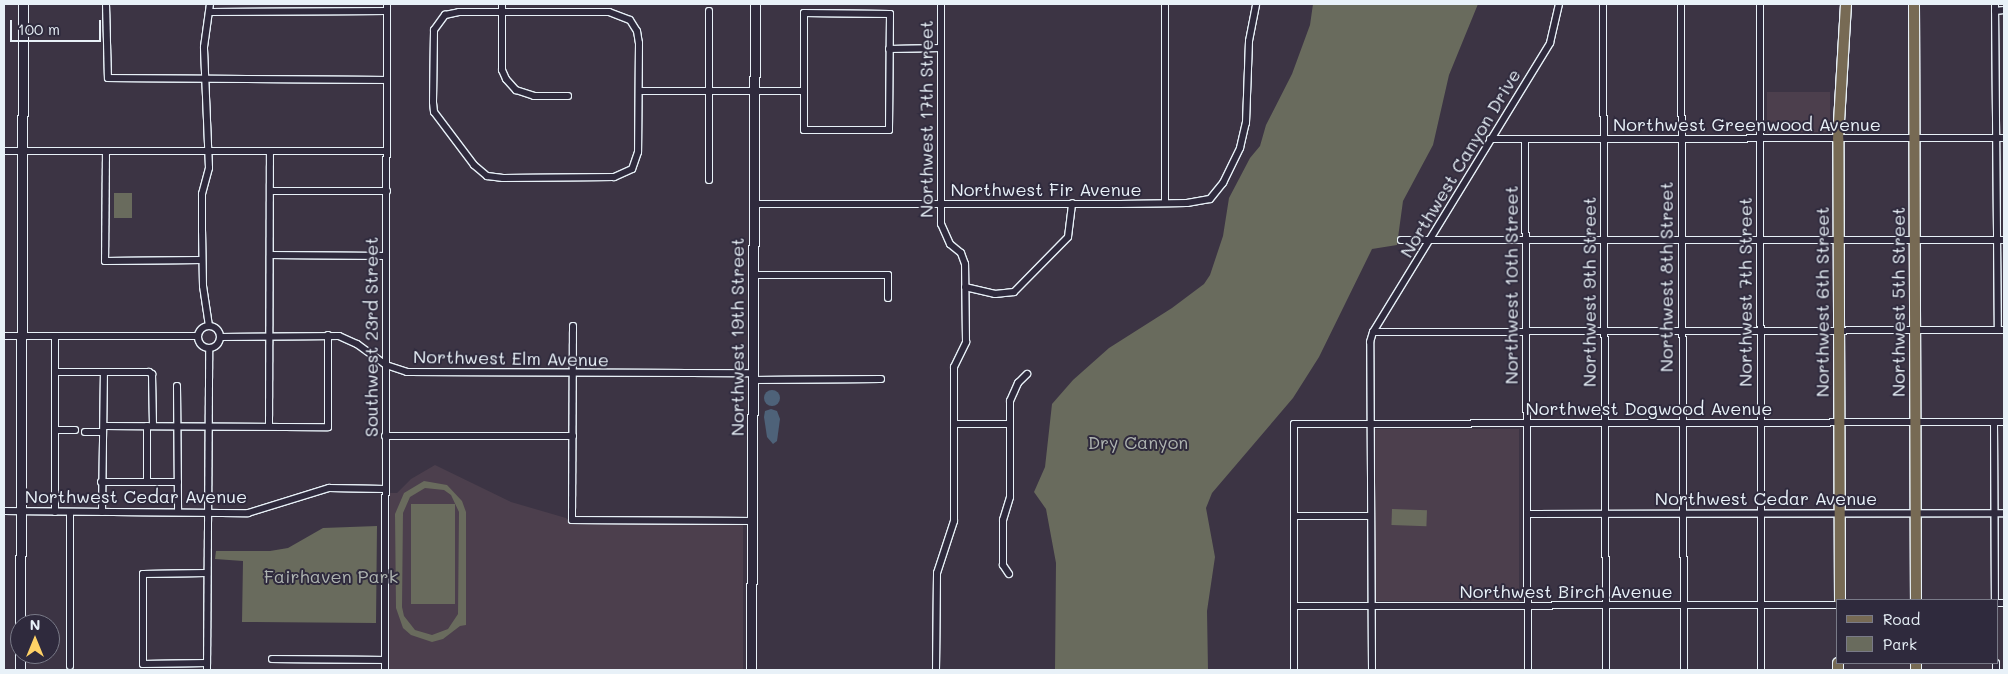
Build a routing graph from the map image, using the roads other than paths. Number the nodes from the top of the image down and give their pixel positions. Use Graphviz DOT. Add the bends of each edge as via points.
graph roads {
  1 [pos="23,4"];
  2 [pos="106,4"];
  3 [pos="210,4"];
  4 [pos="502,4"];
  5 [pos="755,4"];
  6 [pos="940,4"];
  7 [pos="1165,4"];
  8 [pos="1256,4"];
  9 [pos="1559,4"];
  10 [pos="1603,4"];
  11 [pos="1681,4"];
  12 [pos="1760,4"];
  13 [pos="1846,4"];
  14 [pos="1914,4"];
  15 [pos="387,7"];
  16 [pos="1995,7"];
  17 [pos="2004,10"];
  18 [pos="709,11"];
  19 [pos="210,12"];
  20 [pos="502,13"];
  21 [pos="941,48"];
  22 [pos="889,49"];
  23 [pos="208,79"];
  24 [pos="386,80"];
  25 [pos="639,91"];
  26 [pos="708,91"];
  27 [pos="754,91"];
  28 [pos="804,91"];
  29 [pos="568,96"];
  30 [pos="1490,138"];
  31 [pos="1914,138"];
  32 [pos="1995,138"];
  33 [pos="2004,138"];
  34 [pos="1604,139"];
  35 [pos="1681,139"];
  36 [pos="1760,139"];
  37 [pos="1838,139"];
  38 [pos="1525,140"];
  39 [pos="4,151"];
  40 [pos="22,151"];
  41 [pos="106,151"];
  42 [pos="209,151"];
  43 [pos="270,151"];
  44 [pos="387,151"];
  45 [pos="709,180"];
  46 [pos="270,191"];
  47 [pos="387,191"];
  48 [pos="1072,203"];
  49 [pos="1165,203"];
  50 [pos="755,204"];
  51 [pos="941,205"];
  52 [pos="1401,240"];
  53 [pos="1430,240"];
  54 [pos="1527,240"];
  55 [pos="1604,240"];
  56 [pos="1681,240"];
  57 [pos="1760,240"];
  58 [pos="1837,240"];
  59 [pos="1913,240"];
  60 [pos="2001,240"];
  61 [pos="270,255"];
  62 [pos="386,256"];
  63 [pos="202,260"];
  64 [pos="755,275"];
  65 [pos="966,287"];
  66 [pos="888,298"];
  67 [pos="209,326"];
  68 [pos="573,326"];
  69 [pos="2001,330"];
  70 [pos="1528,331"];
  71 [pos="1604,331"];
  72 [pos="1681,331"];
  73 [pos="1760,331"];
  74 [pos="1839,331"];
  75 [pos="1915,331"];
  76 [pos="1373,332"];
  77 [pos="4,336"];
  78 [pos="21,336"];
  79 [pos="56,336"];
  80 [pos="197,336"];
  81 [pos="269,336"];
  82 [pos="328,336"];
  83 [pos="220,337"];
  84 [pos="209,348"];
  85 [pos="386,365"];
  86 [pos="56,372"];
  87 [pos="104,372"];
  88 [pos="573,373"];
  89 [pos="1027,374"];
  90 [pos="753,377"];
  91 [pos="881,379"];
  92 [pos="177,386"];
  93 [pos="1528,422"];
  94 [pos="1683,422"];
  95 [pos="1760,422"];
  96 [pos="1839,422"];
  97 [pos="1915,422"];
  98 [pos="1994,422"];
  99 [pos="2004,422"];
  100 [pos="1605,423"];
  101 [pos="954,424"];
  102 [pos="1008,424"];
  103 [pos="1370,424"];
  104 [pos="150,426"];
  105 [pos="177,426"];
  106 [pos="208,426"];
  107 [pos="269,426"];
  108 [pos="103,429"];
  109 [pos="55,430"];
  110 [pos="75,430"];
  111 [pos="85,432"];
  112 [pos="385,436"];
  113 [pos="573,436"];
  114 [pos="102,482"];
  115 [pos="147,482"];
  116 [pos="178,482"];
  117 [pos="385,489"];
  118 [pos="4,511"];
  119 [pos="20,511"];
  120 [pos="55,512"];
  121 [pos="70,512"];
  122 [pos="102,512"];
  123 [pos="178,512"];
  124 [pos="207,512"];
  125 [pos="1915,512"];
  126 [pos="1994,513"];
  127 [pos="2004,513"];
  128 [pos="1528,514"];
  129 [pos="1605,514"];
  130 [pos="1683,514"];
  131 [pos="1761,514"];
  132 [pos="1840,514"];
  133 [pos="1294,516"];
  134 [pos="1371,516"];
  135 [pos="751,520"];
  136 [pos="206,573"];
  137 [pos="1008,574"];
  138 [pos="1840,599"];
  139 [pos="1916,599"];
  140 [pos="1996,599"];
  141 [pos="1605,605"];
  142 [pos="1761,605"];
  143 [pos="1836,605"];
  144 [pos="1295,606"];
  145 [pos="1528,606"];
  146 [pos="1684,606"];
  147 [pos="1372,607"];
  148 [pos="272,659"];
  149 [pos="385,660"];
  150 [pos="70,666"];
  151 [pos="207,667"];
  152 [pos="20,670"];
  153 [pos="385,670"];
  154 [pos="751,670"];
  155 [pos="936,670"];
  156 [pos="1294,670"];
  157 [pos="1372,670"];
  158 [pos="1528,670"];
  159 [pos="1606,670"];
  160 [pos="1684,670"];
  161 [pos="1761,670"];
  1 -- 40 [label="street"];
  2 -- 23 [label="street" via="108,78"];
  3 -- 19 [label="street"];
  4 -- 20 [label="street"];
  5 -- 27 [label="street, Northwest 19th Street"];
  6 -- 21 [label="street, Northwest 17th Street"];
  7 -- 49 [label="street"];
  8 -- 49 [label="street, Northwest Fir Avenue" via="1249,41 1246,123 1240,148 1210,199"];
  9 -- 30 [label="street, Northwest Canyon Drive" via="1550,43"];
  10 -- 34 [label="street, Northwest 9th Street"];
  11 -- 35 [label="street, Northwest 8th Street"];
  12 -- 36 [label="street, Northwest 7th Street"];
  13 -- 37 [label="main road, Northwest 6th Street"];
  14 -- 31 [label="main road, Northwest 5th Street"];
  15 -- 19 [label="street"];
  15 -- 24 [label="street, Southwest 23rd Street"];
  16 -- 17 [label="street"];
  16 -- 32 [label="street"];
  18 -- 26 [label="street"];
  19 -- 23 [label="street" via="204,48"];
  20 -- 25 [label="street" via="609,12 630,20 637,31 639,43"];
  20 -- 25 [label="street" via="445,15 434,30 434,112 474,165 487,176 614,177 632,169 638,152"];
  20 -- 29 [label="street" via="502,70 506,79 516,90 534,96"];
  21 -- 22 [label="street"];
  21 -- 51 [label="street, Northwest 17th Street"];
  22 -- 28 [label="street" via="890,14 804,13"];
  22 -- 28 [label="street" via="889,130 804,130"];
  23 -- 24 [label="street"];
  23 -- 42 [label="street"];
  24 -- 44 [label="street, Southwest 23rd Street"];
  25 -- 26 [label="street"];
  26 -- 27 [label="street"];
  26 -- 45 [label="street"];
  27 -- 28 [label="street"];
  27 -- 50 [label="street, Northwest 19th Street"];
  30 -- 38 [label="street, Northwest Greenwood Avenue"];
  30 -- 53 [label="street, Northwest Canyon Drive"];
  31 -- 32 [label="street, Northwest Greenwood Avenue"];
  31 -- 37 [label="street, Northwest Greenwood Avenue"];
  31 -- 59 [label="main road, Northwest 5th Street"];
  32 -- 33 [label="street, Northwest Greenwood Avenue"];
  32 -- 60 [label="street"];
  34 -- 35 [label="street, Northwest Greenwood Avenue"];
  34 -- 38 [label="street, Northwest Greenwood Avenue"];
  34 -- 55 [label="street, Northwest 9th Street"];
  35 -- 36 [label="street, Northwest Greenwood Avenue"];
  35 -- 56 [label="street, Northwest 8th Street"];
  36 -- 37 [label="street, Northwest Greenwood Avenue"];
  36 -- 57 [label="street, Northwest 7th Street"];
  37 -- 58 [label="main road, Northwest 6th Street"];
  38 -- 54 [label="street, Northwest 10th Street"];
  39 -- 40 [label="street"];
  40 -- 41 [label="street"];
  40 -- 78 [label="street"];
  41 -- 42 [label="street"];
  41 -- 63 [label="street" via="105,261"];
  42 -- 43 [label="street"];
  42 -- 63 [label="street" via="208,175 202,194"];
  43 -- 44 [label="street"];
  43 -- 46 [label="street"];
  44 -- 47 [label="street, Southwest 23rd Street"];
  46 -- 47 [label="street"];
  46 -- 61 [label="street"];
  47 -- 62 [label="street, Southwest 23rd Street"];
  48 -- 49 [label="street, Northwest Fir Avenue"];
  48 -- 51 [label="street, Northwest Fir Avenue"];
  48 -- 65 [label="street" via="1068,237 1014,292 995,294"];
  50 -- 51 [label="street, Northwest Fir Avenue"];
  50 -- 64 [label="street, Northwest 19th Street"];
  51 -- 65 [label="street, Northwest 17th Street" via="940,224 965,264"];
  52 -- 53 [label="street"];
  53 -- 54 [label="street"];
  53 -- 76 [label="street, Northwest Canyon Drive"];
  54 -- 55 [label="street"];
  54 -- 70 [label="street, Northwest 10th Street"];
  55 -- 56 [label="street"];
  55 -- 71 [label="street, Northwest 9th Street"];
  56 -- 57 [label="street"];
  56 -- 72 [label="street, Northwest 8th Street"];
  57 -- 58 [label="street"];
  57 -- 73 [label="street, Northwest 7th Street"];
  58 -- 59 [label="street"];
  58 -- 74 [label="main road, Northwest 6th Street"];
  59 -- 60 [label="street"];
  59 -- 75 [label="main road, Northwest 5th Street"];
  60 -- 69 [label="street"];
  61 -- 62 [label="street"];
  61 -- 81 [label="street"];
  62 -- 85 [label="street, Southwest 23rd Street"];
  63 -- 67 [label="street"];
  64 -- 66 [label="street" via="888,275"];
  64 -- 90 [label="street, Northwest 19th Street"];
  65 -- 101 [label="street, Northwest 17th Street" via="966,342 954,367"];
  67 -- 80 [label="street" via="202,327"];
  67 -- 83 [label="street" via="218,330"];
  68 -- 88 [label="street"];
  69 -- 75 [label="street"];
  70 -- 71 [label="street"];
  70 -- 76 [label="street"];
  70 -- 93 [label="street, Northwest 10th Street"];
  71 -- 72 [label="street"];
  71 -- 100 [label="street, Northwest 9th Street"];
  72 -- 73 [label="street"];
  72 -- 94 [label="street, Northwest 8th Street"];
  73 -- 74 [label="street"];
  73 -- 95 [label="street, Northwest 7th Street"];
  74 -- 75 [label="street"];
  74 -- 96 [label="main road, Northwest 6th Street"];
  75 -- 97 [label="main road, Northwest 5th Street"];
  76 -- 103 [label="street" via="1370,342"];
  77 -- 78 [label="street"];
  78 -- 79 [label="street"];
  78 -- 119 [label="street"];
  79 -- 80 [label="street"];
  79 -- 86 [label="street"];
  80 -- 84 [label="street" via="202,346"];
  81 -- 82 [label="street, Northwest Elm Avenue"];
  81 -- 83 [label="street, Northwest Elm Avenue"];
  81 -- 107 [label="street"];
  82 -- 85 [label="street, Northwest Elm Avenue" via="349,339"];
  82 -- 107 [label="street" via="328,426"];
  83 -- 84 [label="street" via="218,343"];
  84 -- 106 [label="street"];
  85 -- 88 [label="street, Northwest Elm Avenue" via="407,372"];
  85 -- 112 [label="street, Southwest 23rd Street"];
  86 -- 87 [label="street"];
  86 -- 109 [label="street"];
  87 -- 104 [label="street" via="152,374"];
  87 -- 108 [label="street"];
  88 -- 90 [label="street, Northwest Elm Avenue"];
  88 -- 113 [label="street"];
  89 -- 102 [label="street" via="1018,383 1010,401"];
  90 -- 91 [label="street, Northwest Elm Avenue"];
  90 -- 135 [label="street, Northwest 19th Street"];
  92 -- 105 [label="street"];
  93 -- 100 [label="street, Northwest Dogwood Avenue"];
  93 -- 103 [label="street, Northwest Dogwood Avenue"];
  93 -- 128 [label="street, Northwest 10th Street"];
  94 -- 95 [label="street, Northwest Dogwood Avenue"];
  94 -- 100 [label="street, Northwest Dogwood Avenue"];
  94 -- 130 [label="street, Northwest 8th Street"];
  95 -- 96 [label="street, Northwest Dogwood Avenue"];
  95 -- 131 [label="street, Northwest 7th Street"];
  96 -- 97 [label="street, Northwest Dogwood Avenue"];
  96 -- 132 [label="main road, Northwest 6th Street"];
  97 -- 98 [label="street, Northwest Dogwood Avenue"];
  97 -- 125 [label="main road, Northwest 5th Street"];
  98 -- 99 [label="street, Northwest Dogwood Avenue"];
  98 -- 126 [label="street"];
  100 -- 129 [label="street, Northwest 9th Street"];
  101 -- 102 [label="street"];
  101 -- 155 [label="street, Northwest 17th Street" via="954,521 937,572"];
  102 -- 137 [label="street" via="1010,497 1003,520 1003,564"];
  103 -- 133 [label="street, Northwest Dogwood Avenue" via="1294,424"];
  103 -- 134 [label="street"];
  104 -- 105 [label="street"];
  104 -- 108 [label="street"];
  104 -- 115 [label="street"];
  105 -- 106 [label="street"];
  105 -- 116 [label="street"];
  106 -- 107 [label="street"];
  106 -- 124 [label="street"];
  108 -- 111 [label="street"];
  108 -- 114 [label="street"];
  109 -- 110 [label="street"];
  109 -- 120 [label="street"];
  112 -- 113 [label="street"];
  112 -- 117 [label="street, Southwest 23rd Street"];
  113 -- 135 [label="street" via="572,520"];
  114 -- 115 [label="street"];
  114 -- 122 [label="street"];
  115 -- 116 [label="street"];
  116 -- 123 [label="street"];
  117 -- 124 [label="street, Northwest Cedar Avenue" via="329,488 261,511"];
  117 -- 149 [label="street, Southwest 23rd Street"];
  118 -- 119 [label="street, Northwest Cedar Avenue"];
  119 -- 120 [label="street, Northwest Cedar Avenue"];
  119 -- 152 [label="street"];
  120 -- 121 [label="street, Northwest Cedar Avenue"];
  121 -- 122 [label="street, Northwest Cedar Avenue"];
  121 -- 150 [label="street"];
  122 -- 123 [label="street, Northwest Cedar Avenue"];
  123 -- 124 [label="street, Northwest Cedar Avenue"];
  124 -- 136 [label="street"];
  125 -- 126 [label="street, Northwest Cedar Avenue"];
  125 -- 132 [label="street, Northwest Cedar Avenue"];
  125 -- 139 [label="main road, Northwest 5th Street"];
  126 -- 127 [label="street, Northwest Cedar Avenue"];
  126 -- 140 [label="street"];
  128 -- 129 [label="street, Northwest Cedar Avenue"];
  128 -- 145 [label="street, Northwest 10th Street"];
  129 -- 130 [label="street, Northwest Cedar Avenue"];
  129 -- 141 [label="street, Northwest 9th Street"];
  130 -- 131 [label="street, Northwest Cedar Avenue"];
  130 -- 146 [label="street, Northwest 8th Street"];
  131 -- 132 [label="street, Northwest Cedar Avenue"];
  131 -- 142 [label="street, Northwest 7th Street"];
  132 -- 138 [label="main road, Northwest 6th Street"];
  133 -- 134 [label="street"];
  133 -- 144 [label="street"];
  134 -- 147 [label="street"];
  135 -- 154 [label="street, Northwest 19th Street"];
  136 -- 151 [label="street"];
  136 -- 151 [label="street" via="143,574 143,664"];
  141 -- 145 [label="street, Northwest Birch Avenue"];
  141 -- 146 [label="street, Northwest Birch Avenue"];
  141 -- 159 [label="street, Northwest 9th Street"];
  142 -- 143 [label="street, Northwest Birch Avenue"];
  142 -- 146 [label="street, Northwest Birch Avenue"];
  142 -- 161 [label="street, Northwest 7th Street"];
  144 -- 147 [label="street, Northwest Birch Avenue"];
  144 -- 156 [label="street"];
  145 -- 147 [label="street, Northwest Birch Avenue"];
  145 -- 158 [label="street, Northwest 10th Street"];
  146 -- 160 [label="street, Northwest 8th Street"];
  147 -- 157 [label="street"];
  148 -- 149 [label="street"];
  149 -- 153 [label="street, Southwest 23rd Street"];
}
